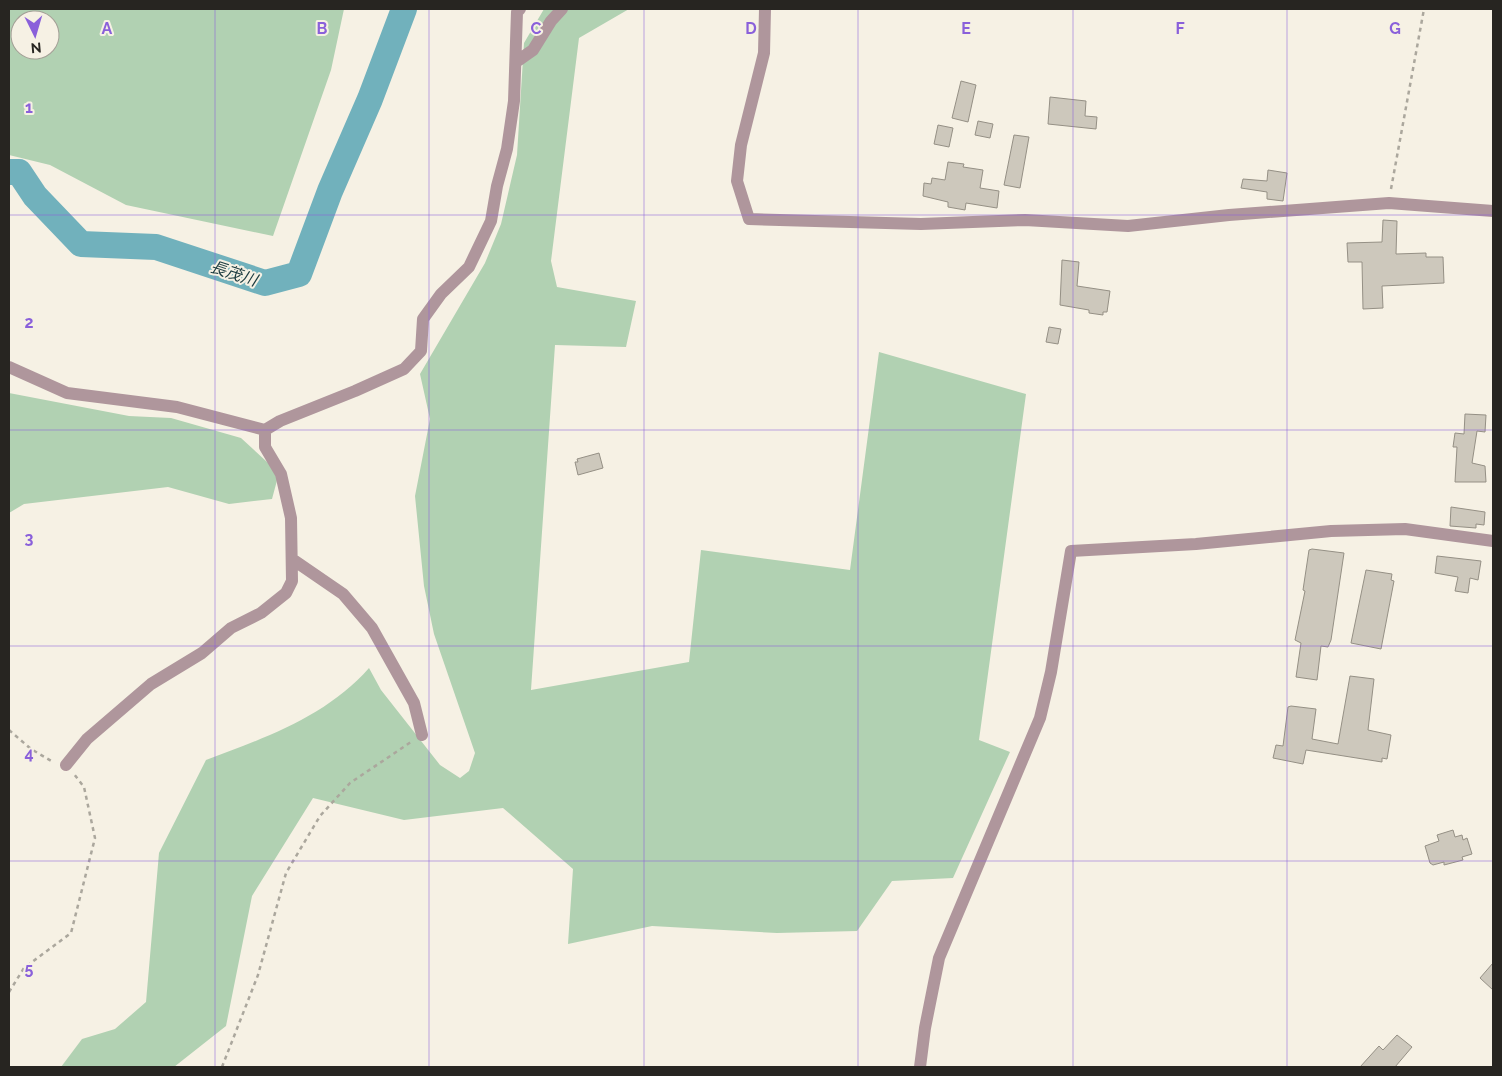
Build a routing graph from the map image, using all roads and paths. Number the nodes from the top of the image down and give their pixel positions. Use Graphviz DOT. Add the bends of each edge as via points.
graph roads {
  1 [pos="520,9"];
  2 [pos="562,9"];
  3 [pos="765,9"];
  4 [pos="1424,9"];
  5 [pos="516,62"];
  6 [pos="1389,203"];
  7 [pos="1493,211"];
  8 [pos="9,367"];
  9 [pos="265,430"];
  10 [pos="1493,541"];
  11 [pos="292,559"];
  12 [pos="9,730"];
  13 [pos="422,734"];
  14 [pos="66,766"];
  15 [pos="9,992"];
  16 [pos="222,1067"];
  17 [pos="920,1067"];
  1 -- 5 [label="street" via="517,12"];
  2 -- 5 [label="street" via="533,50"];
  3 -- 6 [label="street" via="764,53 741,145 737,181 749,219 921,224 1026,220 1128,226"];
  4 -- 6 [label="path"];
  5 -- 9 [label="street" via="507,149 491,221 469,267 441,294 423,319 422,351 404,369"];
  6 -- 7 [label="street"];
  8 -- 9 [label="street" via="67,393 177,407"];
  9 -- 11 [label="street" via="265,447 281,474 291,518"];
  10 -- 17 [label="street" via="1405,529 1331,531 1196,544 1071,551 1040,718 940,958"];
  11 -- 13 [label="street" via="343,594 372,628 414,703"];
  11 -- 14 [label="street" via="292,581 278,601 231,628 202,653 150,684 87,739"];
  12 -- 14 [label="path" via="43,757"];
  13 -- 16 [label="path" via="350,783 320,816 290,865 258,975"];
  14 -- 15 [label="path" via="84,787 95,838 71,933 24,968"];
}
